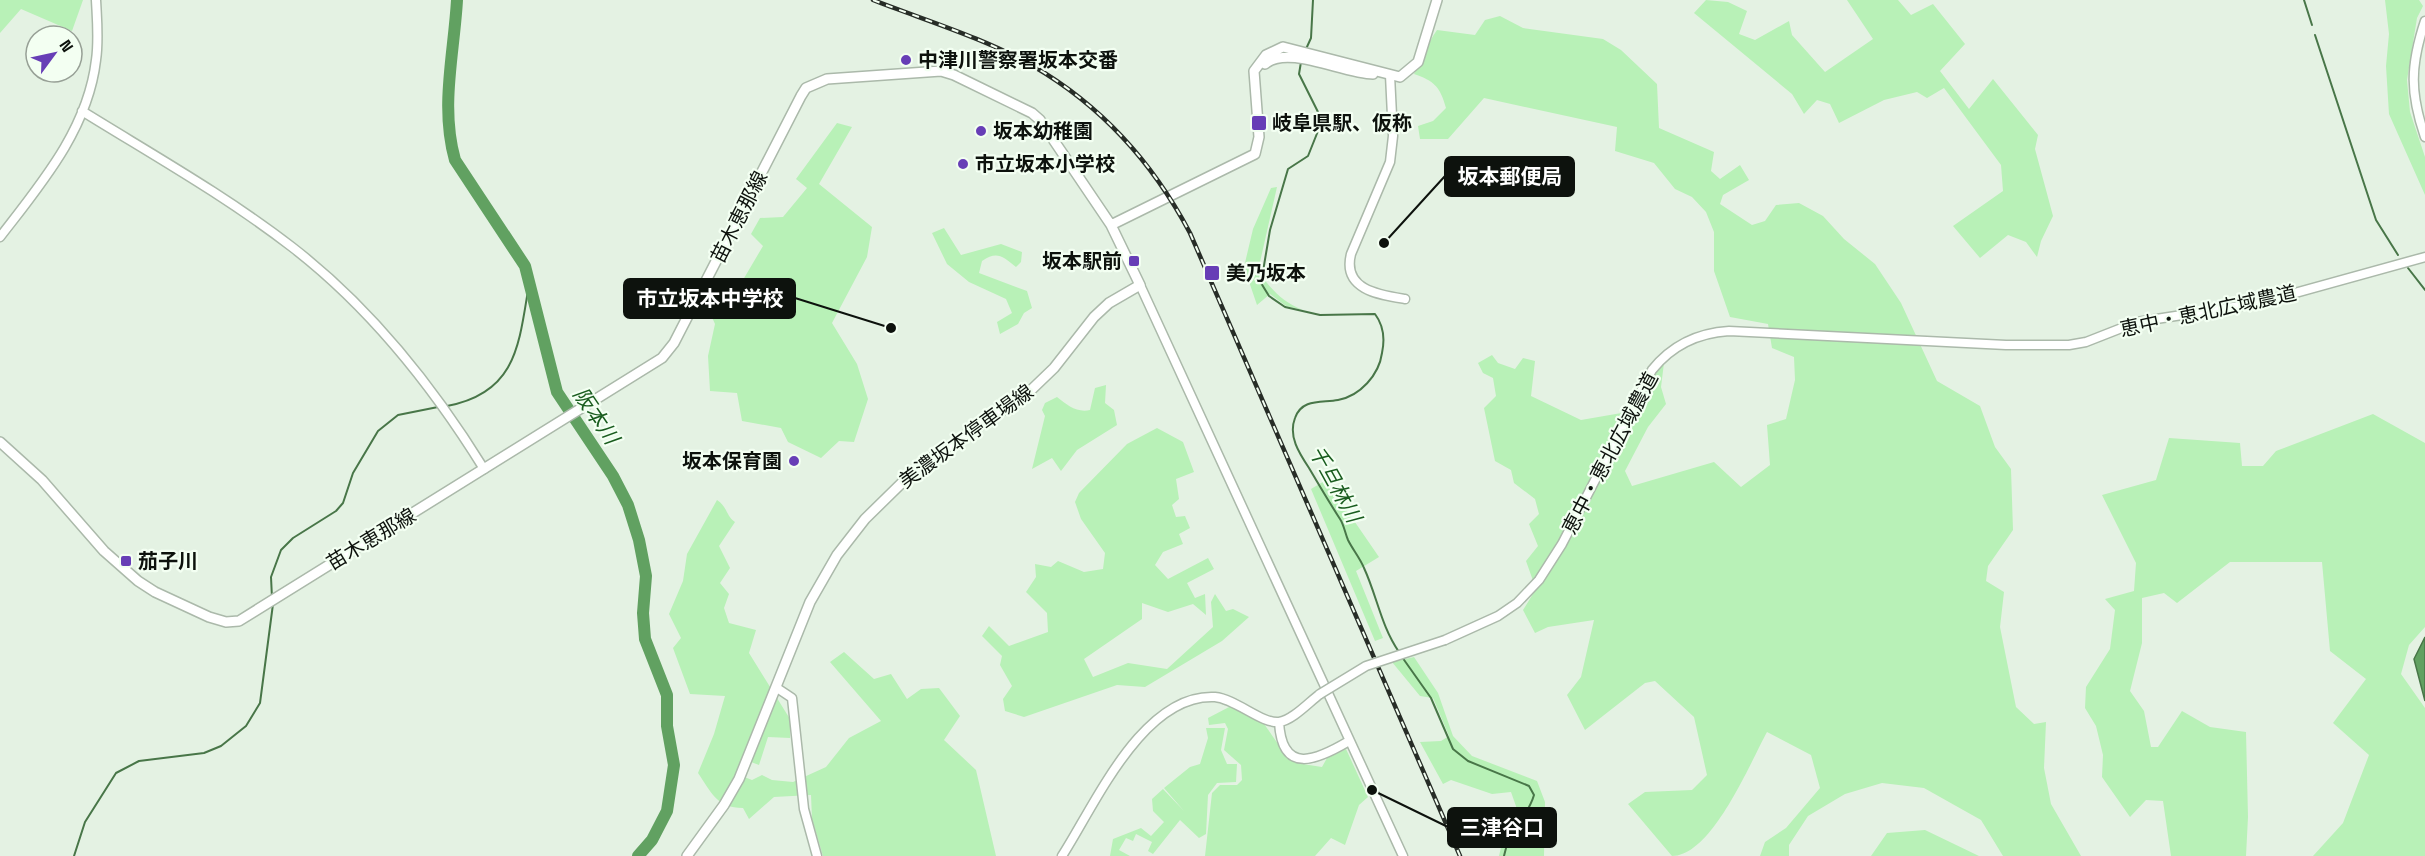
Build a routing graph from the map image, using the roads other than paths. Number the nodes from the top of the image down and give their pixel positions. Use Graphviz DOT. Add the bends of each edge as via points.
graph roads {
  1 [pos="96,0"];
  2 [pos="1437,0"];
  3 [pos="2425,21"];
  4 [pos="1390,75"];
  5 [pos="82,111"];
  6 [pos="2425,137"];
  7 [pos="1111,225"];
  8 [pos="0,237"];
  9 [pos="2425,257"];
  10 [pos="1140,285"];
  11 [pos="1405,299"];
  12 [pos="0,442"];
  13 [pos="484,469"];
  14 [pos="777,688"];
  15 [pos="1279,722"];
  16 [pos="1350,741"];
  17 [pos="687,856"];
  18 [pos="817,856"];
  19 [pos="1062,856"];
  20 [pos="1403,856"];
  1 -- 5 [label="street" via="96,63"];
  2 -- 4 [label="main road" via="1418,62 1401,77"];
  3 -- 6 [label="street" via="2412,72 2414,101"];
  4 -- 7 [label="main road" via="1293,53 1283,47 1266,55 1254,71 1259,137 1255,154"];
  4 -- 11 [label="street" via="1394,136 1390,162 1349,264 1352,276 1364,289"];
  5 -- 8 [label="street" via="49,172"];
  5 -- 13 [label="street" via="294,248 375,322 441,400"];
  7 -- 10 [label="main road"];
  7 -- 13 [label="main road, 苗木恵那線" via="1032,113 941,71 819,81 801,96 669,351 654,365"];
  9 -- 15 [label="street, 恵中・恵北広域農道, bridge" via="2259,303 2137,322 2069,345 1748,331 1713,332 1693,338 1664,356 1645,380 1562,544 1539,580 1517,603 1445,640 1366,666"];
  10 -- 14 [label="main road, 美濃坂本停車場線" via="1094,317 1054,368 1028,393 917,468 865,519 837,555 810,603"];
  10 -- 16 [label="street"];
  12 -- 13 [label="main road, 苗木恵那線" via="42,480 126,572 155,592 226,622 242,620"];
  14 -- 17 [label="main road, 美濃坂本停車場線" via="749,758 724,805"];
  14 -- 18 [label="street" via="792,698 804,809"];
  15 -- 16 [label="street" via="1282,743 1300,759 1316,759"];
  15 -- 19 [label="street" via="1227,699 1213,697 1192,700 1164,714 1144,730 1125,755"];
  16 -- 20 [label="street"];
}
